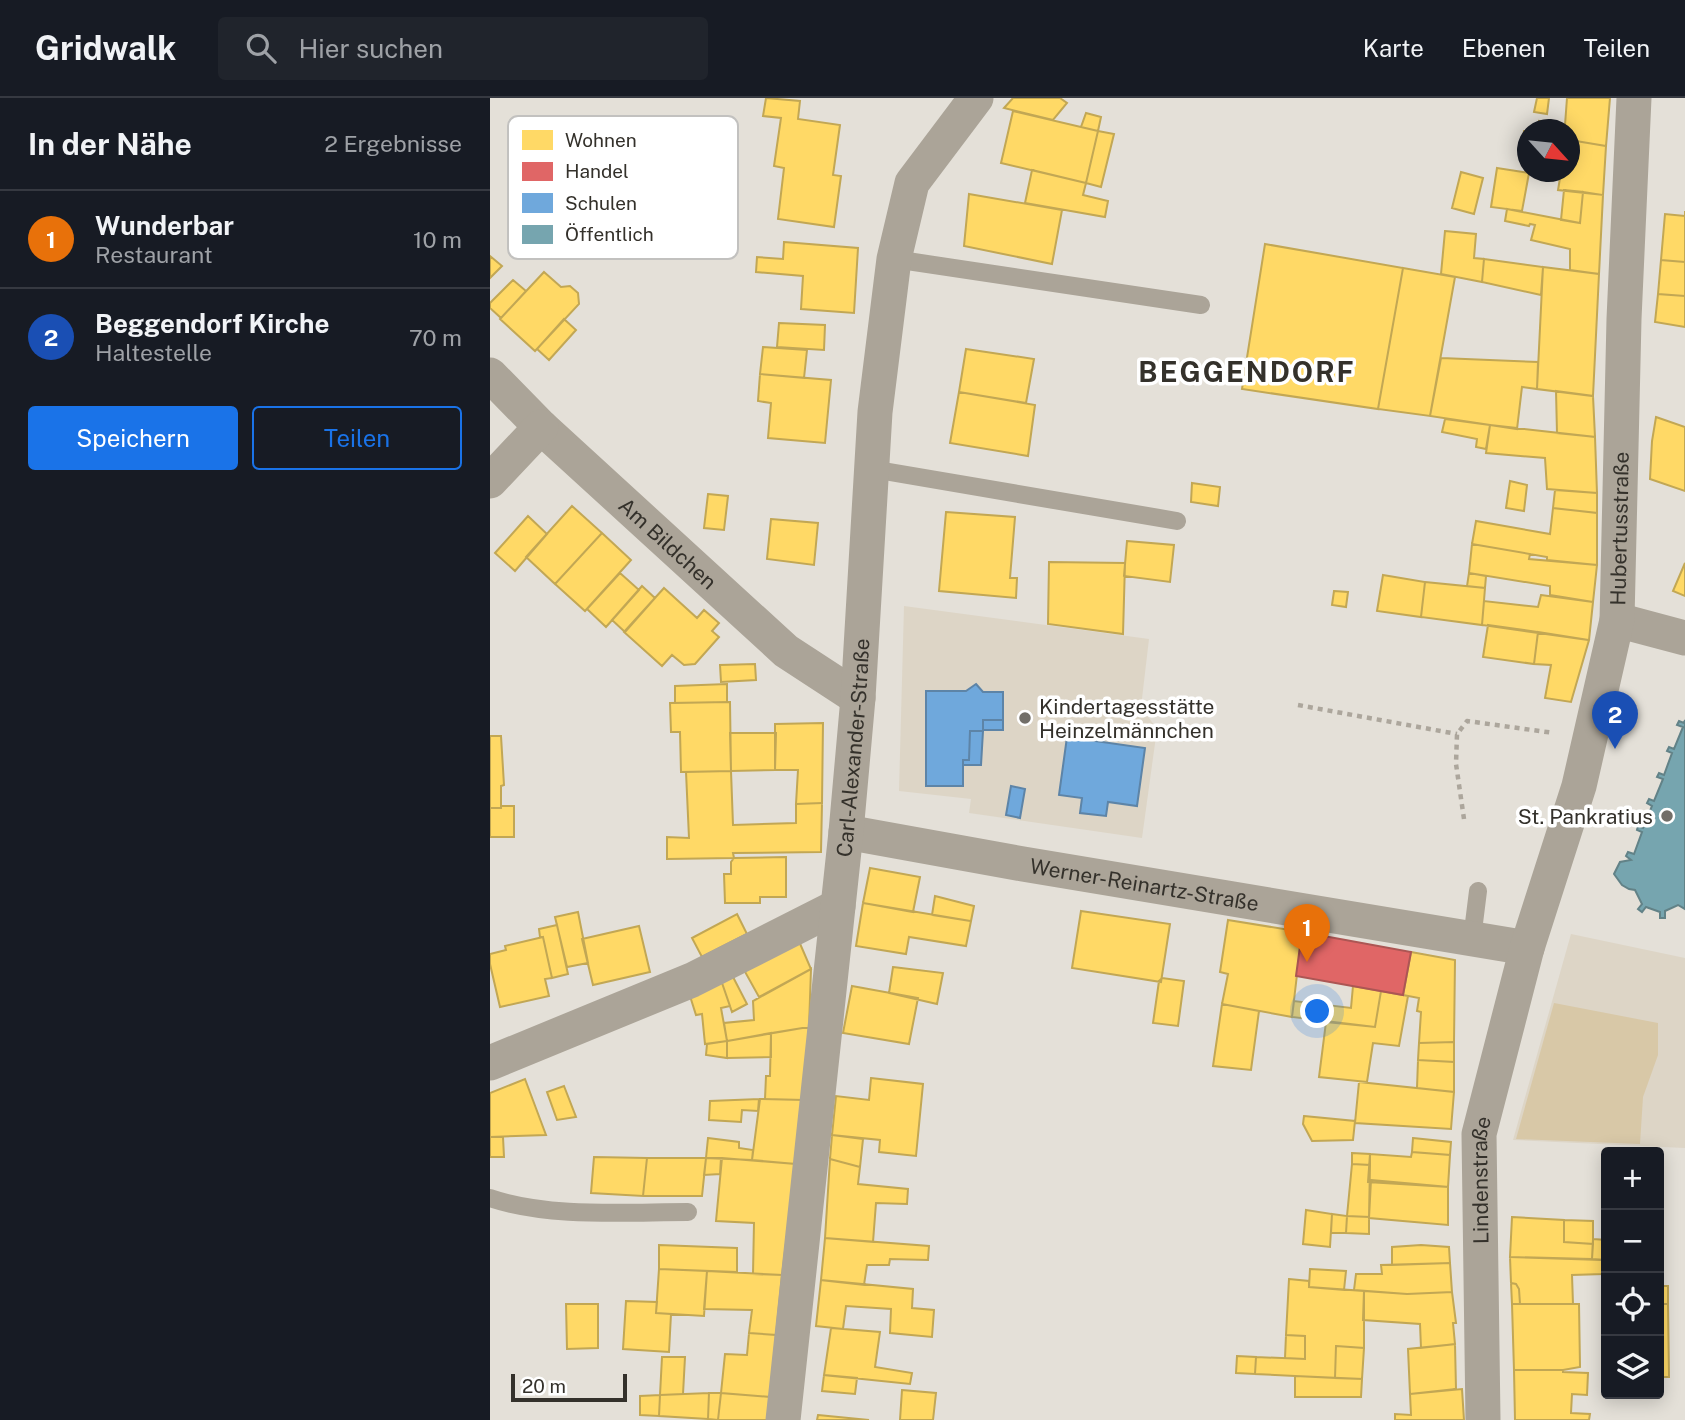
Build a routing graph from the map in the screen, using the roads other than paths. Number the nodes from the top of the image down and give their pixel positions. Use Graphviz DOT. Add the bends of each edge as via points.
graph roads {
  1 [pos="976,98"];
  2 [pos="1634,98"];
  3 [pos="894,259"];
  4 [pos="1201,305"];
  5 [pos="490,375"];
  6 [pos="541,427"];
  7 [pos="872,469"];
  8 [pos="490,481"];
  9 [pos="1177,521"];
  10 [pos="1618,620"];
  11 [pos="1685,638"];
  12 [pos="858,698"];
  13 [pos="846,832"];
  14 [pos="1479,891"];
  15 [pos="838,906"];
  16 [pos="1472,939"];
  17 [pos="1527,948"];
  18 [pos="490,1063"];
  19 [pos="490,1198"];
  20 [pos="688,1212"];
  21 [pos="783,1420"];
  22 [pos="1483,1420"];
  1 -- 3 [label="street, Carl-Alexander-Straße" via="912,183"];
  2 -- 10 [label="street, Hubertusstraße"];
  3 -- 4 [label="lane"];
  3 -- 7 [label="street, Carl-Alexander-Straße"];
  5 -- 6 [label="street, Am Bildchen"];
  6 -- 8 [label="street"];
  6 -- 12 [label="street, Am Bildchen" via="786,651"];
  7 -- 9 [label="lane"];
  7 -- 12 [label="street, Carl-Alexander-Straße"];
  10 -- 11 [label="street"];
  10 -- 17 [label="street, Hubertusstraße" via="1579,786"];
  12 -- 13 [label="street, Carl-Alexander-Straße"];
  13 -- 15 [label="street, Carl-Alexander-Straße"];
  13 -- 16 [label="street, Werner-Reinartz-Straße"];
  14 -- 16 [label="lane"];
  15 -- 18 [label="street" via="692,980"];
  15 -- 21 [label="street, Carl-Alexander-Straße"];
  16 -- 17 [label="street, Werner-Reinartz-Straße"];
  17 -- 22 [label="street, Lindenstraße" via="1479,1134"];
  19 -- 20 [label="lane" via="509,1205 586,1212"];
}
